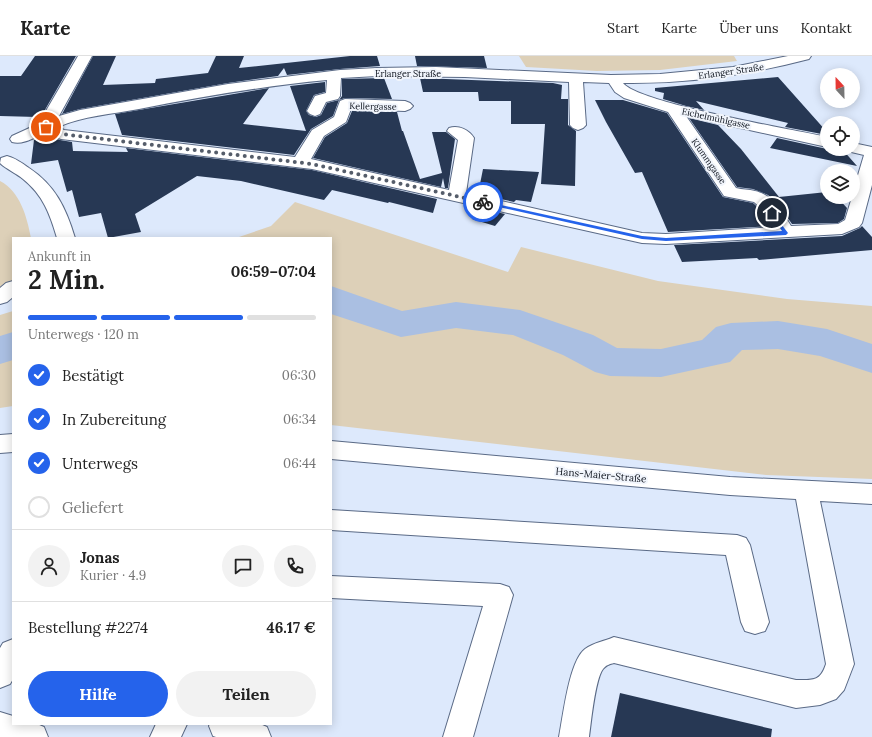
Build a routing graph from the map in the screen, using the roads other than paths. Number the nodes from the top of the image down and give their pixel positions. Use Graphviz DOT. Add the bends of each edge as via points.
graph roads {
  1 [pos="85,56"];
  2 [pos="403,56"];
  3 [pos="804,56"];
  4 [pos="402,72"];
  5 [pos="334,75"];
  6 [pos="576,77"];
  7 [pos="612,79"];
  8 [pos="405,106"];
  9 [pos="673,109"];
  10 [pos="315,112"];
  11 [pos="51,125"];
  12 [pos="578,125"];
  13 [pos="455,131"];
  14 [pos="820,140"];
  15 [pos="860,150"];
  16 [pos="872,153"];
  17 [pos="4,162"];
  18 [pos="300,163"];
  19 [pos="457,196"];
  20 [pos="786,233"];
  21 [pos="66,237"];
  22 [pos="12,288"];
  23 [pos="0,298"];
  24 [pos="12,443"];
  25 [pos="0,444"];
  26 [pos="332,450"];
  27 [pos="806,490"];
  28 [pos="872,494"];
  29 [pos="332,520"];
  30 [pos="332,587"];
  31 [pos="755,622"];
  32 [pos="12,654"];
  33 [pos="0,675"];
  34 [pos="171,725"];
  35 [pos="224,725"];
  36 [pos="0,726"];
  37 [pos="33,737"];
  38 [pos="165,737"];
  39 [pos="256,737"];
  40 [pos="458,737"];
  41 [pos="574,737"];
  1 -- 11 [label="street" via="51,116"];
  2 -- 4 [label="street"];
  3 -- 7 [label="street, Erlanger Straße" via="752,69 718,74"];
  4 -- 5 [label="street, Erlanger Straße"];
  4 -- 6 [label="street, Erlanger Straße"];
  5 -- 10 [label="street" via="333,96 320,100"];
  5 -- 11 [label="street, Erlanger Straße" via="253,85 80,116"];
  6 -- 7 [label="street, Erlanger Straße"];
  6 -- 12 [label="street"];
  7 -- 9 [label="street, Eichelmühlgasse" via="629,95"];
  8 -- 18 [label="street, Kellergasse" via="345,104 341,119 318,133"];
  9 -- 14 [label="street, Eichelmühlgasse" via="725,117"];
  9 -- 20 [label="street, Klummgasse" via="730,192 762,200"];
  11 -- 17 [label="street, Erlanger Straße" via="12,138 23,143 24,147 22,152"];
  11 -- 18 [label="street" via="61,134"];
  13 -- 19 [label="street" via="466,138"];
  15 -- 16 [label="street"];
  16 -- 20 [label="street" via="853,223 842,229"];
  17 -- 21 [label="street" via="33,179 45,190 56,208"];
  18 -- 19 [label="street"];
  19 -- 20 [label="street" via="642,238"];
  22 -- 23 [label="street"];
  24 -- 25 [label="street"];
  26 -- 27 [label="street, Hans-Maier-Straße" via="730,486"];
  27 -- 28 [label="street, Hans-Maier-Straße"];
  27 -- 41 [label="street" via="840,664 828,689 816,693 796,694 614,650 596,657 588,670"];
  29 -- 31 [label="street" via="737,545"];
  30 -- 40 [label="street" via="500,596"];
  32 -- 33 [label="street"];
  34 -- 38 [label="street"];
  35 -- 39 [label="street"];
  36 -- 37 [label="street"];
}
